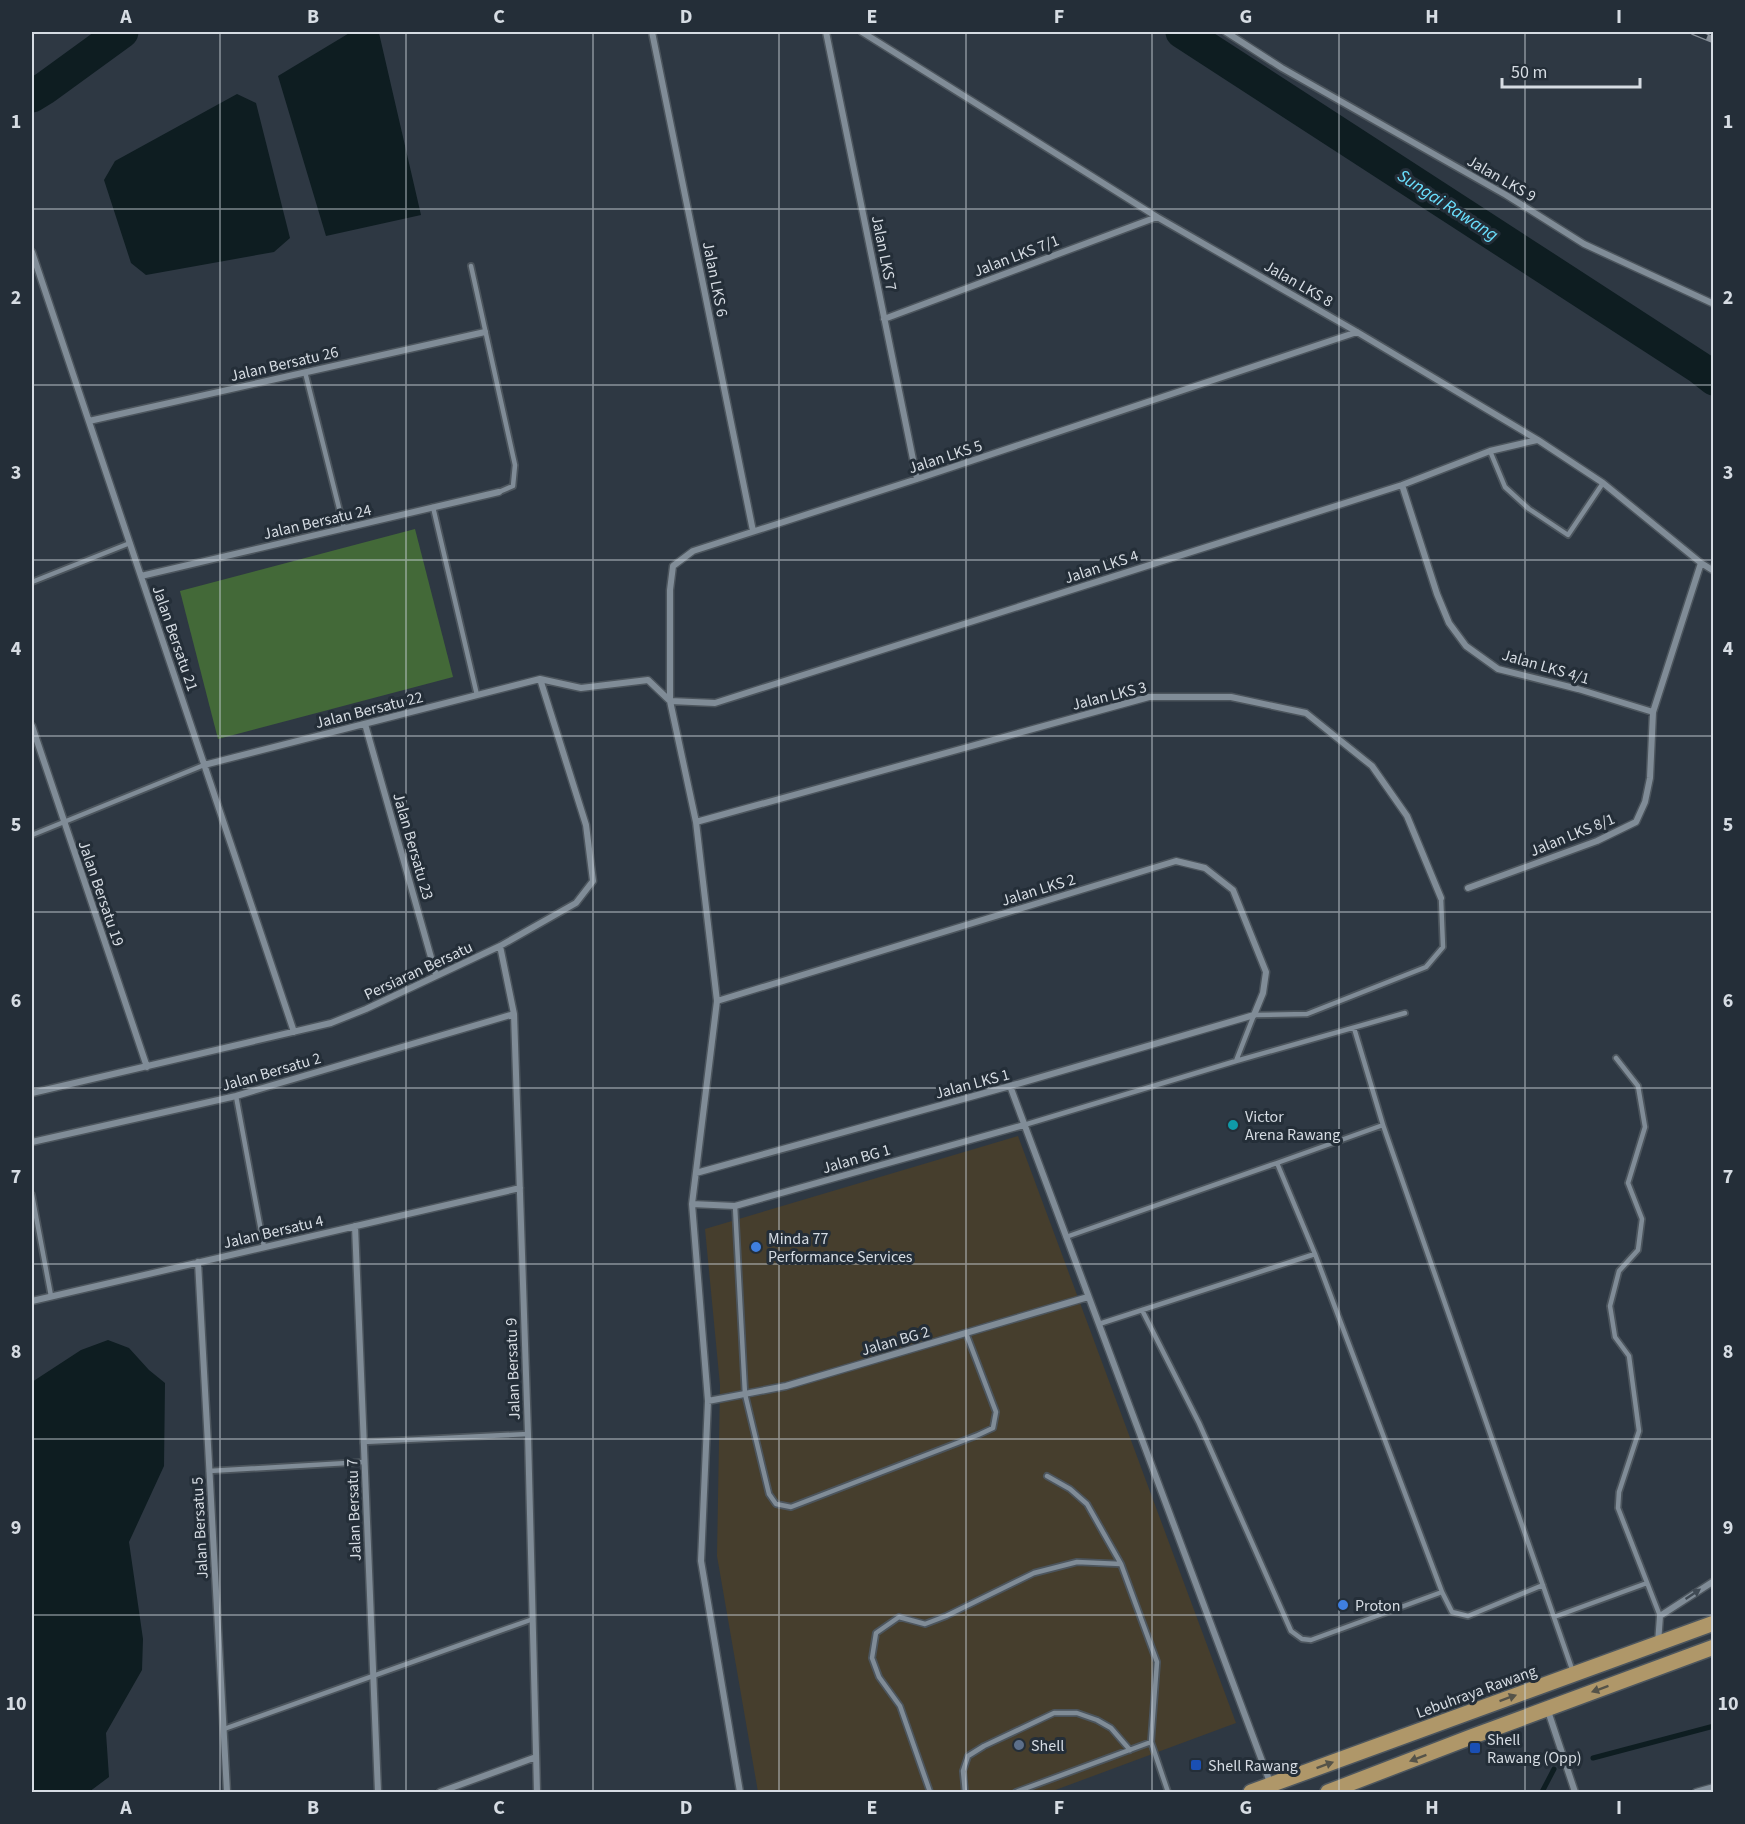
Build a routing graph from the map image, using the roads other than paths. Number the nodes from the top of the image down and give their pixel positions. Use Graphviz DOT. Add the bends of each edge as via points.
graph roads {
  1 [pos="652,32"];
  2 [pos="826,32"];
  3 [pos="862,32"];
  4 [pos="1226,32"];
  5 [pos="1157,217"];
  6 [pos="32,252"];
  7 [pos="471,266"];
  8 [pos="1713,304"];
  9 [pos="884,319"];
  10 [pos="485,332"];
  11 [pos="1357,332"];
  12 [pos="305,372"];
  13 [pos="89,421"];
  14 [pos="1538,440"];
  15 [pos="1490,451"];
  16 [pos="917,480"];
  17 [pos="1604,483"];
  18 [pos="1402,484"];
  19 [pos="499,492"];
  20 [pos="433,507"];
  21 [pos="344,528"];
  22 [pos="753,531"];
  23 [pos="130,543"];
  24 [pos="1701,563"];
  25 [pos="1713,571"];
  26 [pos="141,576"];
  27 [pos="32,582"];
  28 [pos="540,679"];
  29 [pos="477,695"];
  30 [pos="670,701"];
  31 [pos="1653,712"];
  32 [pos="365,724"];
  33 [pos="32,726"];
  34 [pos="204,765"];
  35 [pos="64,822"];
  36 [pos="696,822"];
  37 [pos="32,835"];
  38 [pos="1468,888"];
  39 [pos="1441,898"];
  40 [pos="500,946"];
  41 [pos="436,975"];
  42 [pos="717,1002"];
  43 [pos="1405,1013"];
  44 [pos="514,1014"];
  45 [pos="1254,1016"];
  46 [pos="1354,1028"];
  47 [pos="294,1032"];
  48 [pos="1616,1058"];
  49 [pos="1236,1061"];
  50 [pos="147,1067"];
  51 [pos="1010,1086"];
  52 [pos="32,1093"];
  53 [pos="236,1096"];
  54 [pos="1024,1125"];
  55 [pos="1383,1125"];
  56 [pos="32,1142"];
  57 [pos="1277,1163"];
  58 [pos="696,1173"];
  59 [pos="520,1188"];
  60 [pos="32,1195"];
  61 [pos="693,1204"];
  62 [pos="735,1206"];
  63 [pos="355,1226"];
  64 [pos="1066,1237"];
  65 [pos="264,1247"];
  66 [pos="1315,1254"];
  67 [pos="198,1262"];
  68 [pos="51,1296"];
  69 [pos="1088,1297"];
  70 [pos="32,1300"];
  71 [pos="1142,1310"];
  72 [pos="1099,1324"];
  73 [pos="966,1333"];
  74 [pos="745,1394"];
  75 [pos="708,1401"];
  76 [pos="528,1434"];
  77 [pos="363,1442"];
  78 [pos="364,1462"];
  79 [pos="209,1471"];
  80 [pos="1047,1476"];
  81 [pos="1121,1564"];
  82 [pos="1713,1581"];
  83 [pos="1647,1583"];
  84 [pos="1543,1586"];
  85 [pos="1442,1592"];
  86 [pos="1660,1616"];
  87 [pos="1554,1617"];
  88 [pos="533,1619"];
  89 [pos="1713,1623"];
  90 [pos="1658,1643"];
  91 [pos="1713,1647"];
  92 [pos="1574,1674"];
  93 [pos="373,1675"];
  94 [pos="1547,1709"];
  95 [pos="224,1729"];
  96 [pos="1151,1742"];
  97 [pos="1130,1750"];
  98 [pos="536,1757"];
  99 [pos="1271,1785"];
  100 [pos="1713,1787"];
  101 [pos="227,1792"];
  102 [pos="378,1792"];
  103 [pos="440,1792"];
  104 [pos="537,1792"];
  105 [pos="740,1792"];
  106 [pos="930,1792"];
  107 [pos="965,1792"];
  108 [pos="1016,1792"];
  109 [pos="1168,1792"];
  110 [pos="1251,1792"];
  111 [pos="1328,1792"];
  112 [pos="1575,1792"];
  113 [pos="1696,1792"];
  1 -- 22 [label="street, Jalan LKS 6"];
  2 -- 9 [label="street, Jalan LKS 7"];
  3 -- 5 [label="street, Jalan LKS 8"];
  4 -- 8 [label="street, Jalan LKS 9" via="1584,244"];
  5 -- 9 [label="street, Jalan LKS 7/1"];
  5 -- 11 [label="street, Jalan LKS 8"];
  6 -- 13 [label="street, Jalan Bersatu 21"];
  7 -- 10 [label="lane"];
  9 -- 16 [label="street, Jalan LKS 7"];
  10 -- 12 [label="street, Jalan Bersatu 26"];
  10 -- 19 [label="lane" via="515,465 513,486"];
  11 -- 14 [label="street, Jalan LKS 8"];
  11 -- 16 [label="street, Jalan LKS 5"];
  12 -- 13 [label="street, Jalan Bersatu 26"];
  12 -- 21 [label="lane"];
  13 -- 23 [label="street, Jalan Bersatu 21"];
  14 -- 15 [label="street, Jalan LKS 4"];
  14 -- 17 [label="street, Jalan LKS 8"];
  15 -- 17 [label="lane" via="1506,487 1529,509 1568,535"];
  15 -- 18 [label="street, Jalan LKS 4"];
  16 -- 22 [label="street, Jalan LKS 5"];
  17 -- 24 [label="street, Jalan LKS 8"];
  18 -- 30 [label="street, Jalan LKS 4" via="716,703"];
  18 -- 31 [label="street, Jalan LKS 4/1" via="1437,594 1449,623 1466,646 1498,669"];
  19 -- 20 [label="street, Jalan Bersatu 24"];
  20 -- 21 [label="street, Jalan Bersatu 24"];
  20 -- 29 [label="lane"];
  21 -- 26 [label="street, Jalan Bersatu 24"];
  22 -- 30 [label="street, Jalan LKS 5" via="693,551 674,566 670,590"];
  23 -- 26 [label="street, Jalan Bersatu 21"];
  23 -- 27 [label="lane"];
  24 -- 25 [label="street, Jalan LKS 8"];
  24 -- 31 [label="street, Jalan LKS 8/1"];
  26 -- 34 [label="street, Jalan Bersatu 21"];
  28 -- 29 [label="street, Jalan Bersatu 22"];
  28 -- 30 [label="street" via="581,688 648,680"];
  28 -- 40 [label="street, Persiaran Bersatu" via="586,825 593,881 576,903"];
  29 -- 32 [label="street, Jalan Bersatu 22"];
  30 -- 36 [label="street"];
  31 -- 38 [label="street, Jalan LKS 8/1" via="1650,778 1636,822 1597,841"];
  32 -- 34 [label="street, Jalan Bersatu 22"];
  32 -- 41 [label="street, Jalan Bersatu 23"];
  33 -- 35 [label="street, Jalan Bersatu 19"];
  34 -- 35 [label="lane"];
  34 -- 47 [label="street, Jalan Bersatu 21"];
  35 -- 37 [label="lane"];
  35 -- 50 [label="street, Jalan Bersatu 19"];
  36 -- 39 [label="street, Jalan LKS 3" via="1149,697 1231,697 1306,713 1372,766 1407,816"];
  36 -- 42 [label="street"];
  39 -- 45 [label="lane" via="1443,947 1426,968 1307,1014"];
  40 -- 41 [label="street, Persiaran Bersatu"];
  40 -- 44 [label="street, Jalan Bersatu 9"];
  41 -- 47 [label="street, Persiaran Bersatu" via="366,1009"];
  42 -- 45 [label="street, Jalan LKS 2" via="1176,861 1205,868 1233,890 1266,972"];
  42 -- 58 [label="street"];
  43 -- 46 [label="lane"];
  44 -- 53 [label="street, Jalan Bersatu 2"];
  44 -- 59 [label="street, Jalan Bersatu 9"];
  45 -- 49 [label="lane"];
  45 -- 51 [label="street, Jalan LKS 1"];
  46 -- 49 [label="lane"];
  46 -- 55 [label="lane"];
  47 -- 50 [label="street, Persiaran Bersatu"];
  48 -- 83 [label="lane" via="1638,1086 1645,1127 1628,1183 1642,1219 1638,1250 1619,1271 1610,1306 1615,1336 1629,1356 1639,1431 1619,1492 1618,1508"];
  49 -- 54 [label="lane"];
  50 -- 52 [label="street, Persiaran Bersatu"];
  51 -- 54 [label="street"];
  51 -- 58 [label="street, Jalan LKS 1"];
  53 -- 56 [label="street, Jalan Bersatu 2"];
  53 -- 65 [label="lane"];
  54 -- 62 [label="street, Jalan BG 1"];
  54 -- 64 [label="street"];
  55 -- 57 [label="lane"];
  55 -- 84 [label="lane"];
  57 -- 64 [label="lane"];
  57 -- 66 [label="lane"];
  58 -- 61 [label="street"];
  59 -- 63 [label="street, Jalan Bersatu 4"];
  59 -- 76 [label="street, Jalan Bersatu 9"];
  60 -- 68 [label="lane"];
  61 -- 62 [label="street, Jalan BG 1"];
  61 -- 75 [label="street"];
  62 -- 74 [label="lane"];
  63 -- 65 [label="street, Jalan Bersatu 4"];
  63 -- 77 [label="street, Jalan Bersatu 7"];
  64 -- 69 [label="street"];
  65 -- 67 [label="street, Jalan Bersatu 4"];
  66 -- 71 [label="lane"];
  66 -- 85 [label="lane"];
  67 -- 68 [label="street, Jalan Bersatu 4"];
  67 -- 79 [label="street, Jalan Bersatu 5"];
  68 -- 70 [label="street, Jalan Bersatu 4"];
  69 -- 72 [label="street"];
  69 -- 73 [label="street, Jalan BG 2"];
  71 -- 72 [label="lane"];
  71 -- 85 [label="lane" via="1199,1423 1291,1631 1311,1640"];
  72 -- 99 [label="street"];
  73 -- 74 [label="street, Jalan BG 2" via="786,1386"];
  73 -- 74 [label="lane" via="996,1412 993,1428 791,1507 777,1504 769,1494"];
  74 -- 75 [label="street, Jalan BG 2"];
  75 -- 105 [label="street" via="700,1561"];
  76 -- 77 [label="lane"];
  76 -- 88 [label="street, Jalan Bersatu 9"];
  77 -- 78 [label="street, Jalan Bersatu 7"];
  78 -- 79 [label="lane"];
  78 -- 93 [label="street, Jalan Bersatu 7"];
  79 -- 95 [label="street, Jalan Bersatu 5"];
  80 -- 81 [label="lane" via="1087,1504"];
  81 -- 96 [label="lane" via="1157,1662"];
  81 -- 106 [label="lane" via="1077,1562 1034,1573 925,1624 899,1617 876,1633 872,1658 879,1677 900,1706"];
  86 -- 82 [label="street, one-way"];
  83 -- 86 [label="lane"];
  83 -- 87 [label="lane"];
  84 -- 85 [label="lane" via="1468,1616 1452,1612"];
  84 -- 87 [label="lane"];
  86 -- 90 [label="street"];
  87 -- 92 [label="lane"];
  88 -- 93 [label="lane"];
  88 -- 98 [label="street, Jalan Bersatu 9"];
  89 -- 90 [label="main road, Lebuhraya Rawang"];
  90 -- 92 [label="main road, Lebuhraya Rawang"];
  91 -- 94 [label="main road, one-way"];
  99 -- 92 [label="main road, Lebuhraya Rawang, one-way"];
  93 -- 95 [label="lane"];
  93 -- 102 [label="street, Jalan Bersatu 7"];
  94 -- 111 [label="main road, one-way"];
  94 -- 112 [label="street"];
  95 -- 101 [label="street, Jalan Bersatu 5"];
  96 -- 97 [label="lane"];
  96 -- 109 [label="lane"];
  97 -- 107 [label="lane" via="1111,1728 1097,1720 1077,1713 1054,1713 968,1756 963,1771"];
  97 -- 108 [label="lane"];
  98 -- 103 [label="street"];
  98 -- 104 [label="street, Jalan Bersatu 9"];
  99 -- 110 [label="main road, Lebuhraya Rawang"];
  100 -- 113 [label="street"];
}
